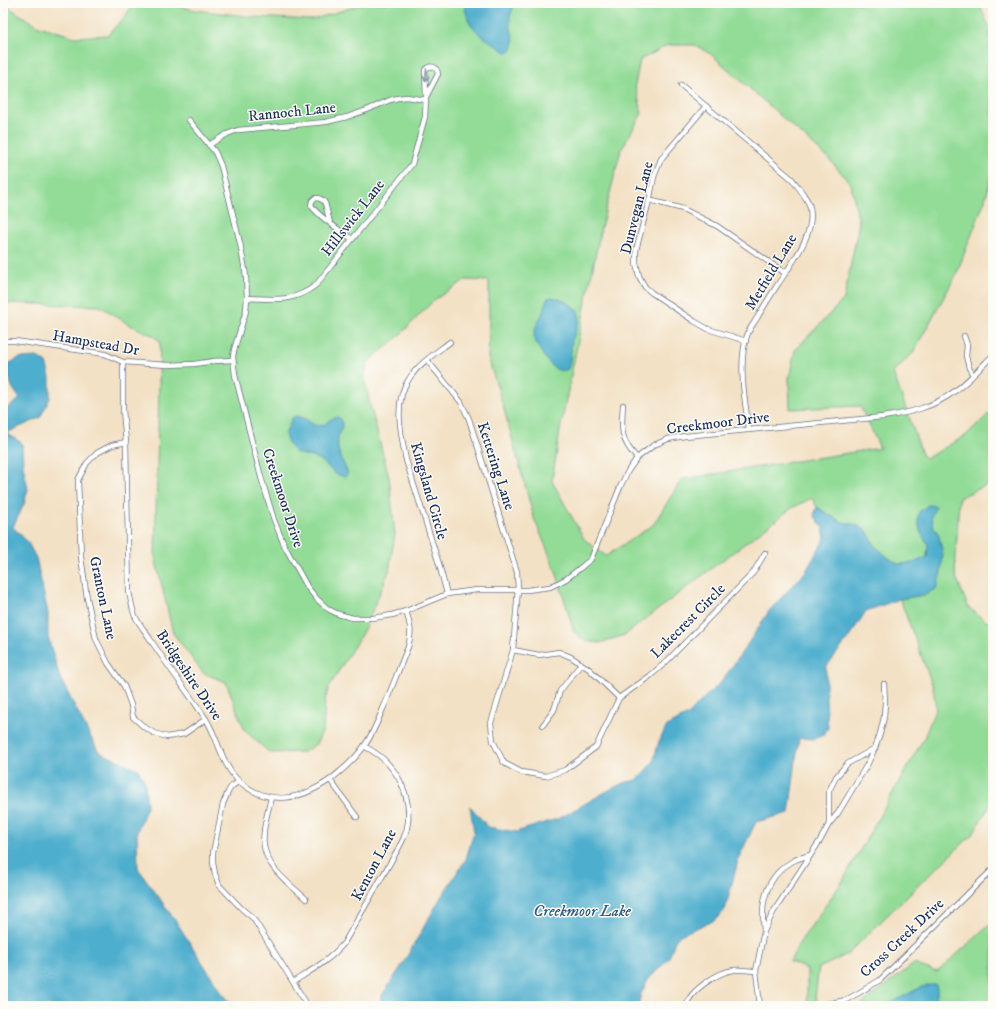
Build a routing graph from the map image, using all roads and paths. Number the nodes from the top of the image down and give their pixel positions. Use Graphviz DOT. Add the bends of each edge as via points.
graph roads {
  1 [pos="681,85"];
  2 [pos="426,98"];
  3 [pos="706,106"];
  4 [pos="189,120"];
  5 [pos="209,145"];
  6 [pos="649,200"];
  7 [pos="330,223"];
  8 [pos="352,240"];
  9 [pos="785,273"];
  10 [pos="247,298"];
  11 [pos="964,336"];
  12 [pos="3,341"];
  13 [pos="746,341"];
  14 [pos="450,342"];
  15 [pos="993,355"];
  16 [pos="233,360"];
  17 [pos="427,360"];
  18 [pos="123,362"];
  19 [pos="973,375"];
  20 [pos="623,405"];
  21 [pos="748,430"];
  22 [pos="126,442"];
  23 [pos="637,458"];
  24 [pos="765,553"];
  25 [pos="518,589"];
  26 [pos="447,594"];
  27 [pos="406,611"];
  28 [pos="513,650"];
  29 [pos="581,664"];
  30 [pos="884,684"];
  31 [pos="619,698"];
  32 [pos="206,719"];
  33 [pos="544,725"];
  34 [pos="364,746"];
  35 [pos="875,748"];
  36 [pos="330,780"];
  37 [pos="239,781"];
  38 [pos="271,797"];
  39 [pos="357,817"];
  40 [pos="829,824"];
  41 [pos="810,855"];
  42 [pos="993,869"];
  43 [pos="306,899"];
  44 [pos="764,931"];
  45 [pos="756,971"];
  46 [pos="293,982"];
  47 [pos="308,1006"];
  48 [pos="686,1006"];
  49 [pos="760,1006"];
  50 [pos="817,1006"];
  1 -- 3 [label="street, Metfield Lane"];
  2 -- 2 [label="street, Hillswick Lane, one-way" via="438,74 433,66 425,70"];
  2 -- 5 [label="street, Rannoch Lane" via="398,98 333,120 238,130"];
  2 -- 8 [label="street, Hillswick Lane" via="425,117 412,164"];
  3 -- 6 [label="street, Dunvegan Lane" via="661,159"];
  3 -- 9 [label="street, Metfield Lane" via="792,179 809,204 809,229 801,249"];
  4 -- 5 [label="street, Creekmoor Drive"];
  5 -- 10 [label="street, Creekmoor Drive" via="221,166 242,250"];
  6 -- 9 [label="street" via="683,209 717,226"];
  6 -- 13 [label="street, Dunvegan Lane" via="636,250 639,276 645,287 708,329"];
  7 -- 7 [label="street" via="325,203 315,198 310,206"];
  7 -- 8 [label="street"];
  8 -- 10 [label="street, Hillswick Lane" via="316,284 303,293 284,298"];
  9 -- 13 [label="street, Metfield Lane" via="748,333"];
  10 -- 16 [label="street, Creekmoor Drive"];
  11 -- 19 [label="street" via="967,345 966,356"];
  12 -- 18 [label="street, Hampstead Dr" via="105,354"];
  13 -- 21 [label="street, Metfield Lane" via="742,368"];
  14 -- 17 [label="street, Kingsland Circle"];
  15 -- 19 [label="street, Creekmoor Drive"];
  16 -- 18 [label="street, Hampstead Dr" via="167,365"];
  16 -- 27 [label="street, Creekmoor Drive" via="274,520 284,545 308,588 328,609 353,618 392,616"];
  17 -- 25 [label="street, Kettering Lane" via="461,402 469,419 517,572"];
  17 -- 26 [label="street, Kingsland Circle" via="409,378 400,399 399,411 406,460"];
  18 -- 22 [label="street, Bridgeshire Drive"];
  19 -- 21 [label="street, Creekmoor Drive" via="940,400 902,414"];
  20 -- 23 [label="street" via="623,438"];
  21 -- 23 [label="street, Creekmoor Drive" via="668,439 654,445"];
  22 -- 32 [label="street, Bridgeshire Drive" via="129,592 134,615 164,662"];
  22 -- 32 [label="street, Granton Lane" via="97,452 87,463 78,480 81,557 96,639 124,686 133,717 144,727 167,737 184,734"];
  23 -- 25 [label="street, Creekmoor Drive" via="621,485 591,559 566,579 550,587"];
  24 -- 31 [label="street, Lakecrest Circle" via="753,573 664,663"];
  25 -- 26 [label="street, Creekmoor Drive"];
  25 -- 28 [label="street, Lakecrest Circle"];
  26 -- 27 [label="street, Creekmoor Drive"];
  27 -- 34 [label="street, Bridgeshire Drive" via="411,638 375,727"];
  28 -- 29 [label="street" via="539,655 559,652"];
  28 -- 31 [label="street, Lakecrest Circle" via="491,723 493,741 504,763 521,772 546,776 565,770 596,747"];
  29 -- 31 [label="street"];
  29 -- 33 [label="street" via="560,691 554,710"];
  30 -- 35 [label="street" via="884,718"];
  32 -- 37 [label="street, Bridgeshire Drive" via="231,771"];
  34 -- 36 [label="street, Bridgeshire Drive" via="349,764"];
  34 -- 46 [label="street, Kenton Lane" via="389,764 399,777 405,793 408,823 398,851 344,943 324,962"];
  35 -- 40 [label="street" via="838,813"];
  35 -- 40 [label="street" via="847,764 836,777 829,791"];
  36 -- 38 [label="street, Bridgeshire Drive" via="305,794 291,798"];
  36 -- 39 [label="street"];
  37 -- 38 [label="street, Bridgeshire Drive" via="252,790"];
  37 -- 46 [label="street" via="231,787 223,804 213,853 215,874 219,885 253,918"];
  38 -- 43 [label="street" via="263,832 266,854 275,871"];
  40 -- 41 [label="street"];
  41 -- 44 [label="street"];
  41 -- 44 [label="street" via="780,870 770,883 764,899"];
  42 -- 50 [label="street, Cross Creek Drive" via="880,980 846,1000"];
  44 -- 45 [label="street"];
  45 -- 48 [label="street" via="734,970 718,975 698,988"];
  45 -- 49 [label="street"];
  46 -- 47 [label="street"];
}
